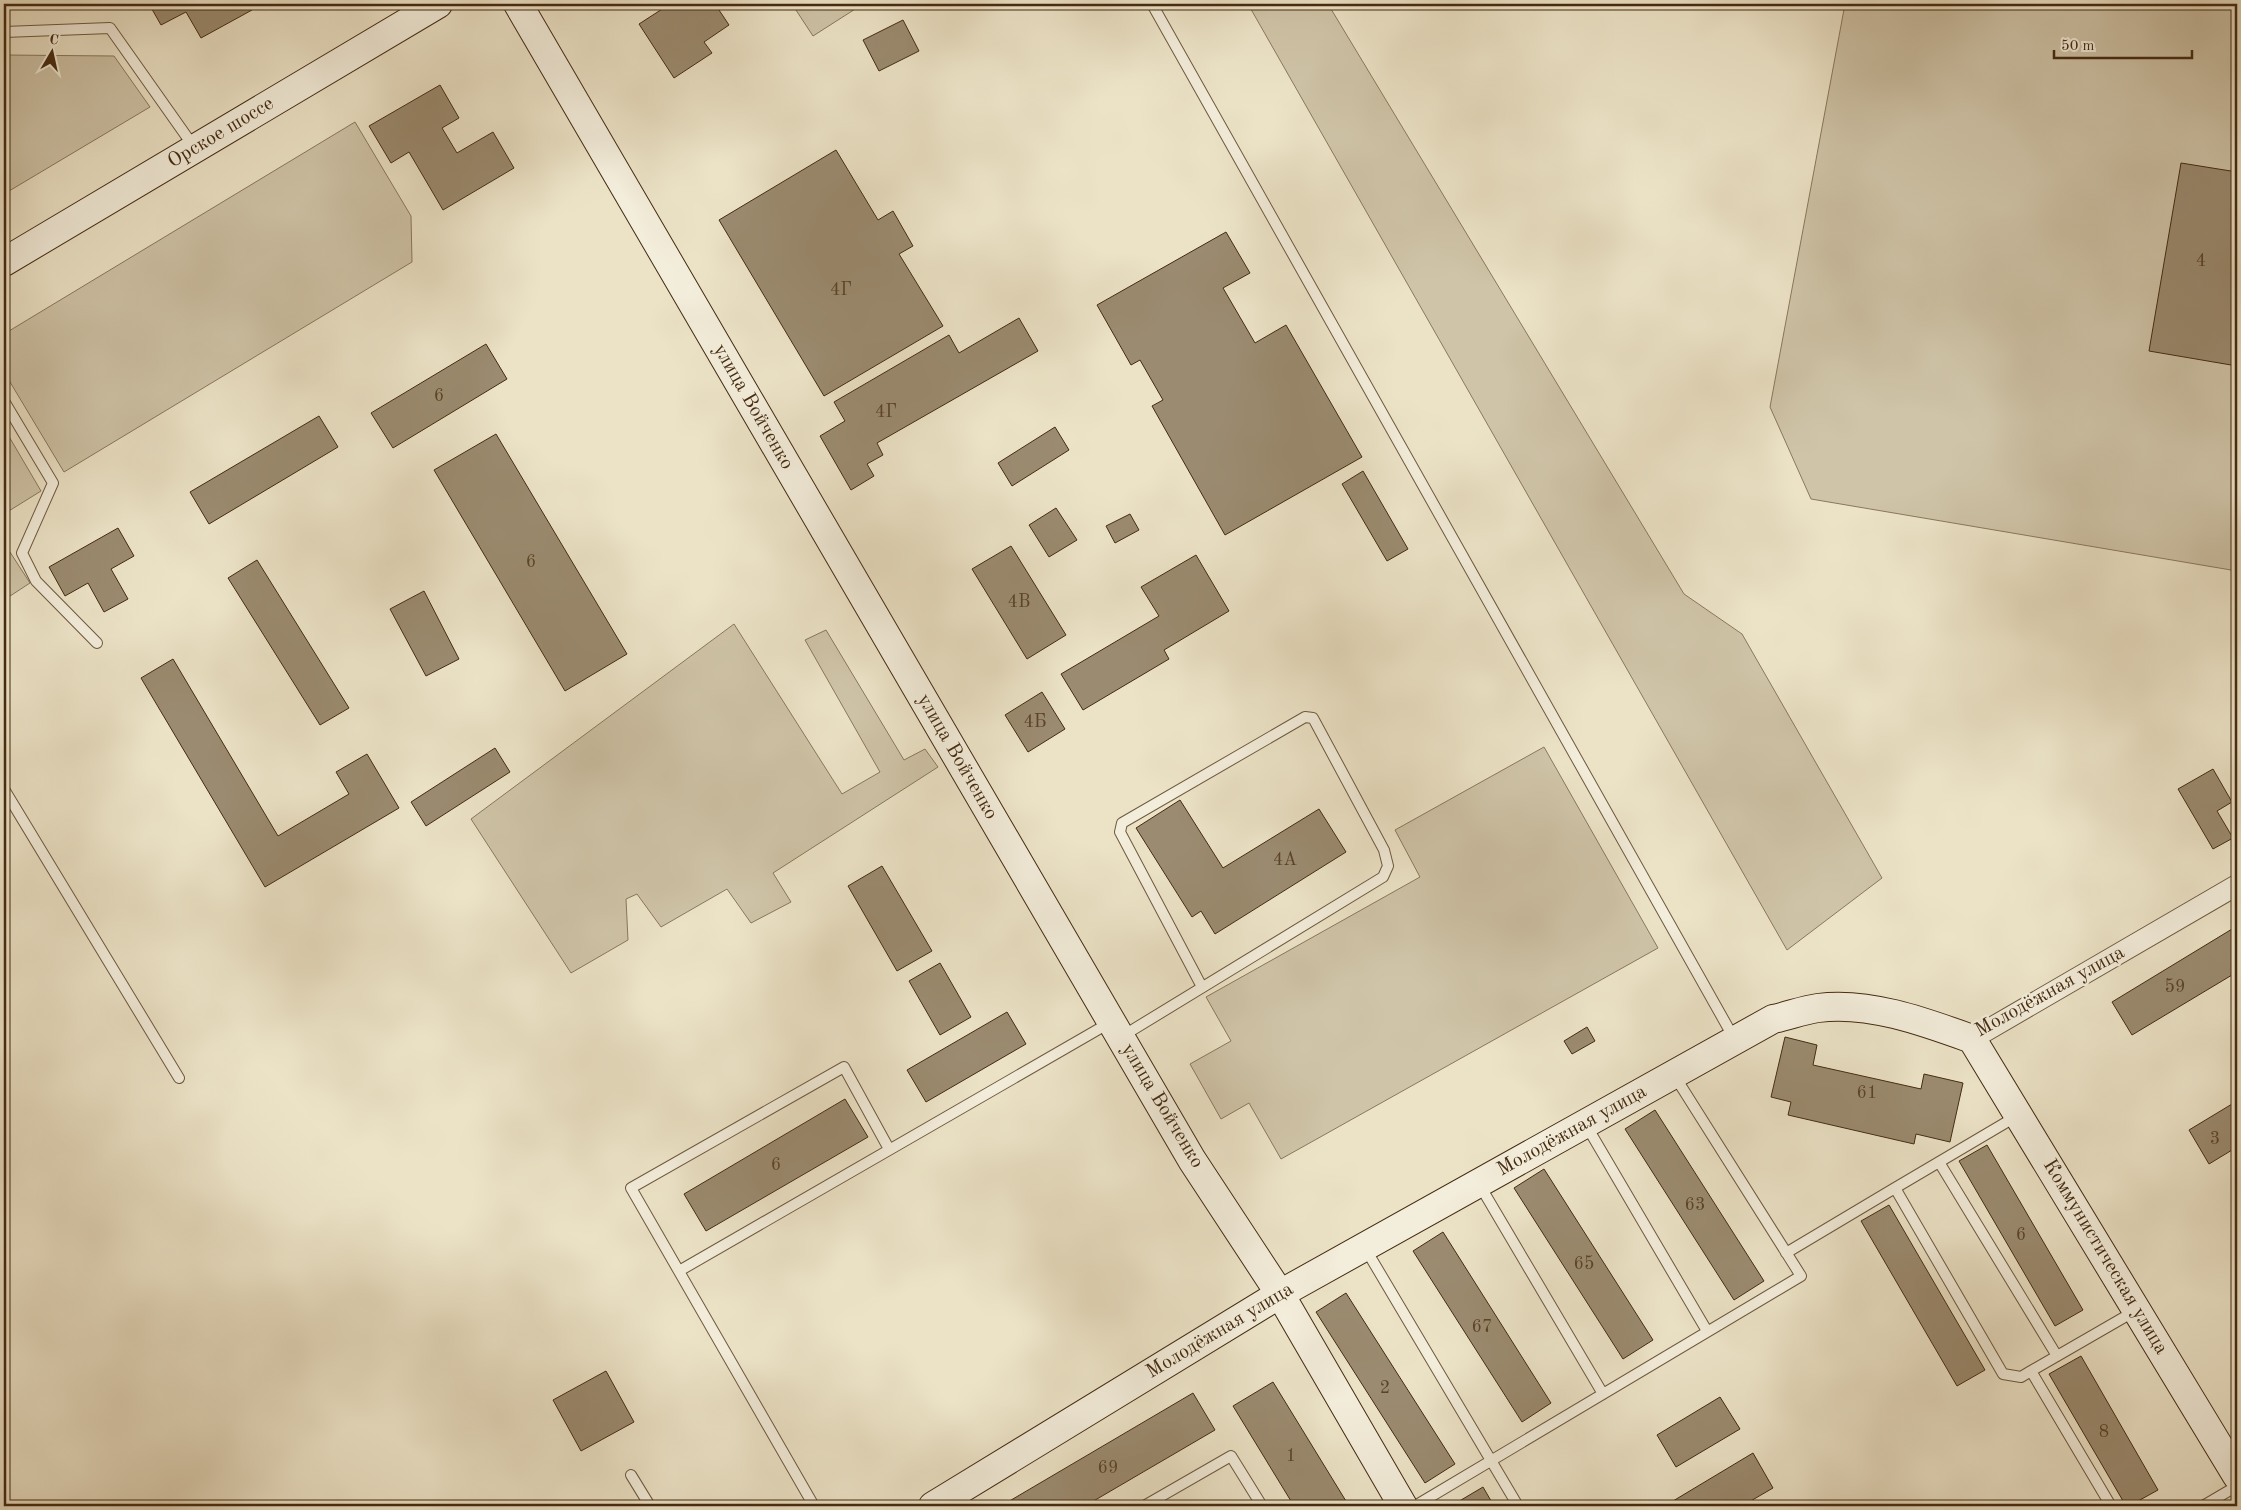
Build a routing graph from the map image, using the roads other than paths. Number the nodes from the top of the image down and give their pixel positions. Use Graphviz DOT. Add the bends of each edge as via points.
graph roads {
  1 [pos="438,4"];
  2 [pos="518,4"];
  3 [pos="1152,4"];
  4 [pos="4,32"];
  5 [pos="195,148"];
  6 [pos="4,262"];
  7 [pos="4,402"];
  8 [pos="97,643"];
  9 [pos="4,789"];
  10 [pos="2237,885"];
  11 [pos="1202,988"];
  12 [pos="1116,1030"];
  13 [pos="1972,1039"];
  14 [pos="1735,1041"];
  15 [pos="1674,1075"];
  16 [pos="180,1078"];
  17 [pos="2018,1115"];
  18 [pos="1586,1124"];
  19 [pos="889,1148"];
  20 [pos="1939,1162"];
  21 [pos="1479,1184"];
  22 [pos="1895,1188"];
  23 [pos="1364,1247"];
  24 [pos="1786,1253"];
  25 [pos="679,1271"];
  26 [pos="1280,1294"];
  27 [pos="2137,1310"];
  28 [pos="1707,1332"];
  29 [pos="2056,1356"];
  30 [pos="2031,1371"];
  31 [pos="1603,1394"];
  32 [pos="1491,1461"];
  33 [pos="631,1475"];
  34 [pos="2237,1476"];
  35 [pos="2237,1486"];
  36 [pos="650,1506"];
  37 [pos="814,1506"];
  38 [pos="933,1506"];
  39 [pos="1144,1506"];
  40 [pos="1262,1506"];
  41 [pos="1403,1506"];
  42 [pos="1415,1506"];
  43 [pos="1518,1506"];
  44 [pos="2111,1506"];
  45 [pos="2203,1506"];
  1 -- 5 [label="main road, Орское шоссе"];
  2 -- 12 [label="main road, улица Войченко"];
  3 -- 14 [label="lane"];
  4 -- 5 [label="lane" via="110,28"];
  5 -- 6 [label="main road, Орское шоссе"];
  7 -- 8 [label="lane" via="53,483 22,553 36,581"];
  9 -- 16 [label="lane"];
  10 -- 13 [label="street, Молодёжная улица"];
  11 -- 11 [label="lane" via="1383,877 1388,866 1384,850 1312,718 1305,717 1122,823 1120,832"];
  11 -- 12 [label="lane"];
  12 -- 19 [label="lane"];
  12 -- 26 [label="main road, улица Войченко" via="1192,1160"];
  13 -- 14 [label="main road, Молодёжная улица" via="1922,1021 1868,1009 1818,1008 1773,1020"];
  13 -- 17 [label="main road, Коммунистическая улица"];
  14 -- 15 [label="main road, Молодёжная улица"];
  15 -- 18 [label="main road, Молодёжная улица"];
  15 -- 24 [label="lane"];
  17 -- 20 [label="lane"];
  17 -- 27 [label="main road, Коммунистическая улица"];
  18 -- 21 [label="main road, Молодёжная улица"];
  18 -- 28 [label="lane"];
  19 -- 25 [label="lane"];
  19 -- 25 [label="lane" via="844,1067 631,1188"];
  20 -- 22 [label="lane"];
  20 -- 29 [label="lane"];
  21 -- 23 [label="main road, Молодёжная улица"];
  21 -- 31 [label="lane"];
  22 -- 24 [label="lane"];
  22 -- 30 [label="lane" via="2003,1374 2020,1377"];
  23 -- 26 [label="main road, Молодёжная улица"];
  23 -- 32 [label="lane"];
  24 -- 28 [label="lane" via="1801,1276"];
  25 -- 37 [label="lane"];
  26 -- 38 [label="main road, Молодёжная улица"];
  26 -- 41 [label="main road, улица Войченко"];
  27 -- 29 [label="lane"];
  27 -- 34 [label="main road, Коммунистическая улица"];
  28 -- 31 [label="lane"];
  29 -- 30 [label="lane"];
  30 -- 44 [label="lane"];
  31 -- 32 [label="lane"];
  32 -- 42 [label="lane"];
  32 -- 43 [label="lane"];
  33 -- 36 [label="lane"];
  35 -- 45 [label="lane"];
  39 -- 40 [label="lane" via="1231,1456"];
}
